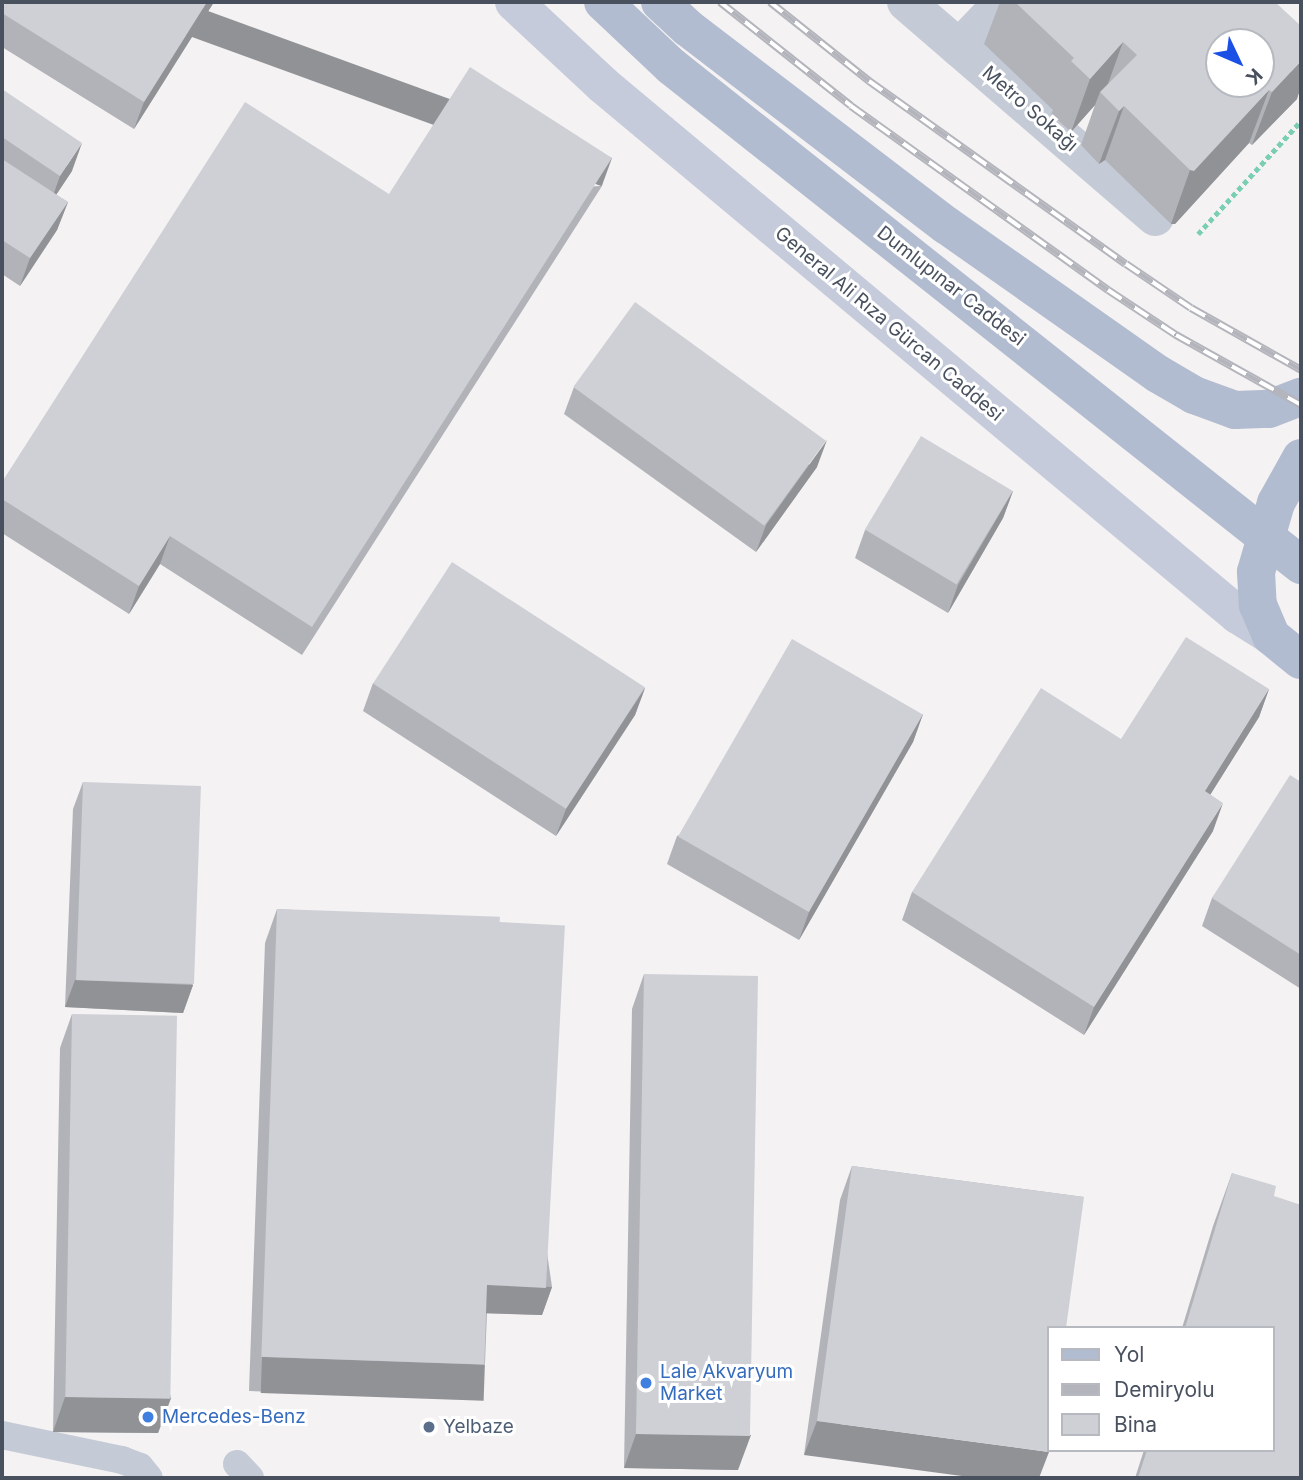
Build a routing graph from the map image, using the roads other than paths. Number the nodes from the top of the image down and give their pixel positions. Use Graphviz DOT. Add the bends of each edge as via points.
graph roads {
  1 [pos="514,2"];
  2 [pos="603,2"];
  3 [pos="660,2"];
  4 [pos="906,2"];
  5 [pos="1003,2"];
  6 [pos="959,48"];
  7 [pos="1155,217"];
  8 [pos="1301,397"];
  9 [pos="1301,458"];
  10 [pos="1301,565"];
  11 [pos="1271,636"];
  12 [pos="1301,660"];
  13 [pos="2,1435"];
  14 [pos="149,1478"];
  1 -- 11 [label="main road, General Ali Rıza Gürcan Caddesi" via="603,85 1238,615"];
  2 -- 10 [label="main road, Dumlupınar Caddesi" via="671,66"];
  3 -- 8 [label="main road" via="946,225 1158,374 1194,395 1235,410 1269,410"];
  4 -- 6 [label="street, Metro Sokağı"];
  5 -- 6 [label="street"];
  6 -- 7 [label="street, Metro Sokağı"];
  9 -- 11 [label="main road" via="1276,503 1256,572 1258,606"];
  11 -- 12 [label="main road"];
  13 -- 14 [label="lane" via="122,1460"];
}
